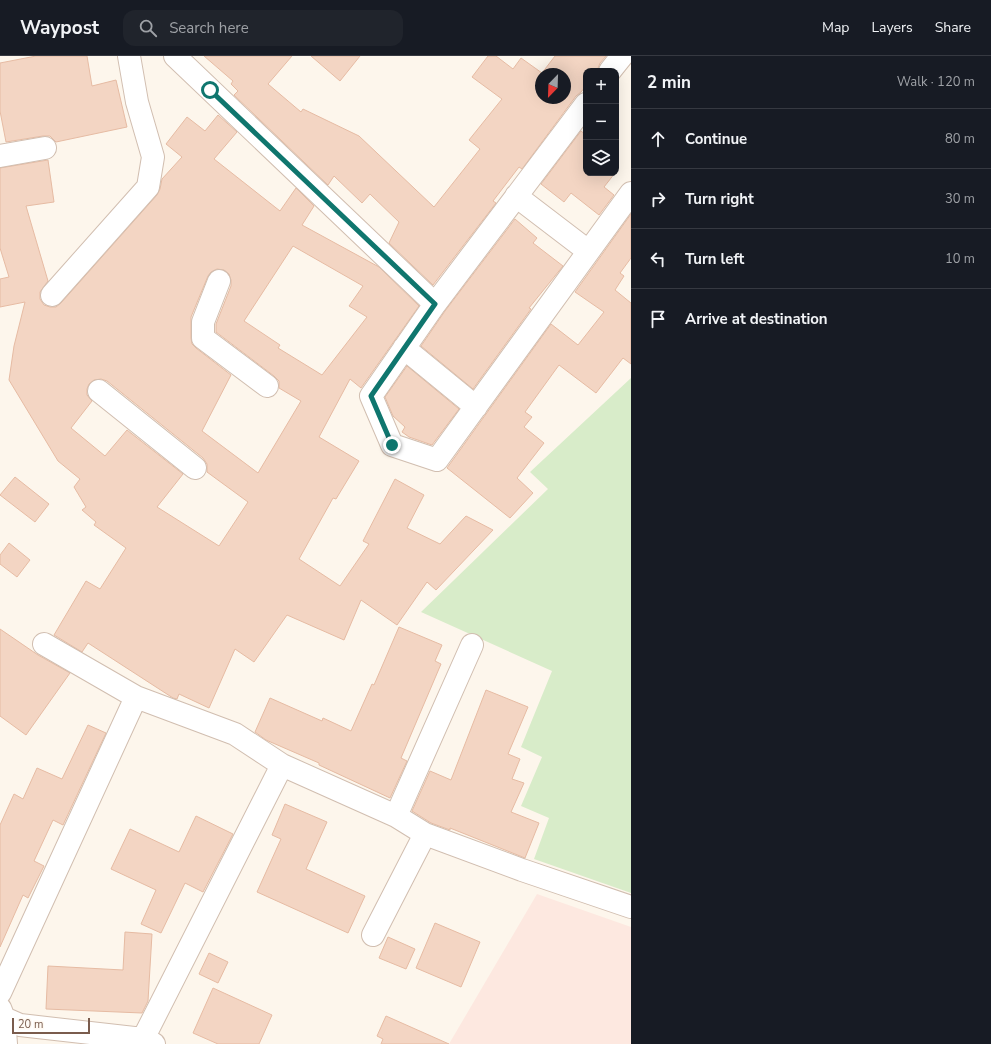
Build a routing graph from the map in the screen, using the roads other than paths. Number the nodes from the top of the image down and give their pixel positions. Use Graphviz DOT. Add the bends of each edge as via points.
graph roads {
  1 [pos="129,56"];
  2 [pos="175,56"];
  3 [pos="622,56"];
  4 [pos="612,68"];
  5 [pos="583,108"];
  6 [pos="45,148"];
  7 [pos="0,156"];
  8 [pos="631,193"];
  9 [pos="516,196"];
  10 [pos="588,251"];
  11 [pos="219,282"];
  12 [pos="52,295"];
  13 [pos="435,304"];
  14 [pos="404,348"];
  15 [pos="268,386"];
  16 [pos="99,391"];
  17 [pos="476,407"];
  18 [pos="195,468"];
  19 [pos="44,644"];
  20 [pos="472,645"];
  21 [pos="136,697"];
  22 [pos="282,765"];
  23 [pos="396,816"];
  24 [pos="425,834"];
  25 [pos="631,907"];
  26 [pos="373,935"];
  27 [pos="0,993"];
  28 [pos="2,1013"];
  29 [pos="149,1042"];
  30 [pos="6,1044"];
  1 -- 12 [label="street" via="137,102 153,157 148,187"];
  2 -- 13 [label="street"];
  3 -- 4 [label="street"];
  5 -- 9 [label="street"];
  6 -- 7 [label="street"];
  8 -- 10 [label="street"];
  9 -- 10 [label="street"];
  9 -- 13 [label="street"];
  10 -- 17 [label="street"];
  11 -- 15 [label="street" via="203,322 203,338"];
  13 -- 14 [label="street"];
  14 -- 17 [label="street"];
  14 -- 17 [label="street" via="371,396 392,445 437,460"];
  16 -- 18 [label="street"];
  19 -- 21 [label="street"];
  20 -- 23 [label="street"];
  21 -- 22 [label="street" via="235,734"];
  21 -- 27 [label="street"];
  22 -- 23 [label="street"];
  22 -- 29 [label="street"];
  23 -- 24 [label="street"];
  24 -- 25 [label="street"];
  24 -- 26 [label="street"];
  28 -- 29 [label="street" via="20,1025"];
  28 -- 30 [label="street"];
}
